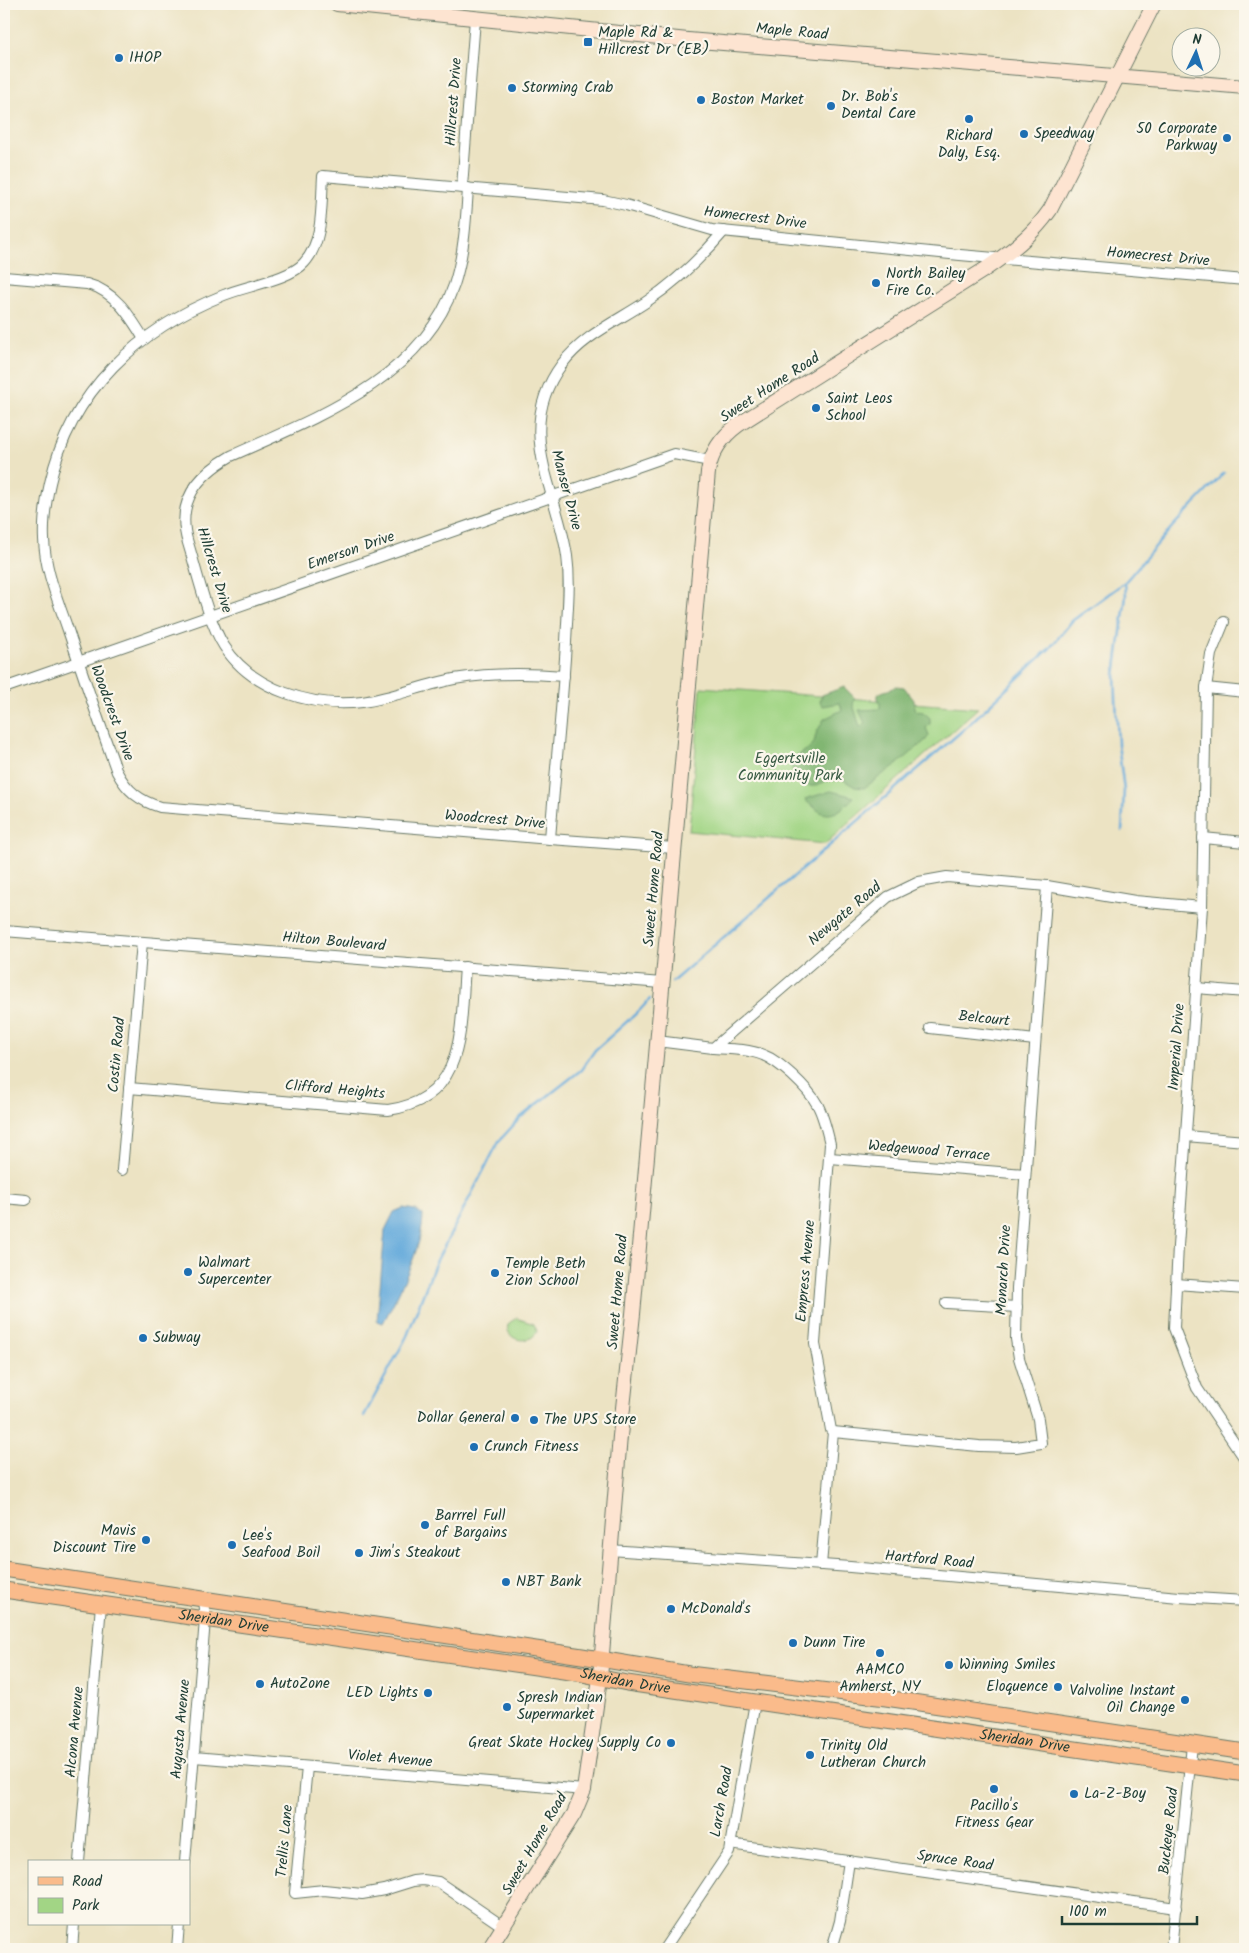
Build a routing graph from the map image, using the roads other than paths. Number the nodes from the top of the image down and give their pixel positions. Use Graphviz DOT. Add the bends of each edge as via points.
graph roads {
  1 [pos="337,4"];
  2 [pos="1154,4"];
  3 [pos="475,19"];
  4 [pos="1116,76"];
  5 [pos="1245,87"];
  6 [pos="465,188"];
  7 [pos="724,231"];
  8 [pos="318,234"];
  9 [pos="1002,258"];
  10 [pos="4,277"];
  11 [pos="1245,280"];
  12 [pos="144,338"];
  13 [pos="710,461"];
  14 [pos="552,497"];
  15 [pos="211,616"];
  16 [pos="1224,622"];
  17 [pos="78,662"];
  18 [pos="564,676"];
  19 [pos="4,688"];
  20 [pos="1206,688"];
  21 [pos="1245,692"];
  22 [pos="1204,838"];
  23 [pos="550,839"];
  24 [pos="1245,842"];
  25 [pos="674,848"];
  26 [pos="1047,886"];
  27 [pos="1202,907"];
  28 [pos="4,931"];
  29 [pos="142,942"];
  30 [pos="465,968"];
  31 [pos="662,983"];
  32 [pos="1196,988"];
  33 [pos="1245,992"];
  34 [pos="930,1028"];
  35 [pos="1035,1040"];
  36 [pos="657,1041"];
  37 [pos="713,1048"];
  38 [pos="129,1088"];
  39 [pos="1186,1136"];
  40 [pos="1245,1141"];
  41 [pos="830,1158"];
  42 [pos="122,1170"];
  43 [pos="1025,1174"];
  44 [pos="4,1198"];
  45 [pos="26,1200"];
  46 [pos="1176,1284"];
  47 [pos="1245,1289"];
  48 [pos="946,1303"];
  49 [pos="1017,1307"];
  50 [pos="833,1432"];
  51 [pos="1245,1459"];
  52 [pos="610,1550"];
  53 [pos="821,1565"];
  54 [pos="4,1569"];
  55 [pos="4,1590"];
  56 [pos="203,1600"];
  57 [pos="1245,1601"];
  58 [pos="101,1604"];
  59 [pos="205,1620"];
  60 [pos="601,1660"];
  61 [pos="600,1678"];
  62 [pos="755,1702"];
  63 [pos="1192,1745"];
  64 [pos="1245,1752"];
  65 [pos="194,1757"];
  66 [pos="307,1766"];
  67 [pos="1190,1766"];
  68 [pos="1245,1774"];
  69 [pos="584,1790"];
  70 [pos="730,1844"];
  71 [pos="79,1860"];
  72 [pos="184,1860"];
  73 [pos="849,1861"];
  74 [pos="1176,1908"];
  75 [pos="74,1926"];
  76 [pos="179,1926"];
  77 [pos="504,1927"];
  78 [pos="72,1949"];
  79 [pos="176,1949"];
  80 [pos="489,1949"];
  81 [pos="664,1949"];
  82 [pos="832,1949"];
  83 [pos="1171,1949"];
  1 -- 3 [label="street, Maple Road"];
  2 -- 4 [label="street, Sweet Home Road"];
  3 -- 4 [label="street, Maple Road"];
  3 -- 6 [label="street, Hillcrest Drive"];
  4 -- 5 [label="street, Maple Road"];
  4 -- 9 [label="street, Sweet Home Road" via="1050,210 1030,234"];
  6 -- 7 [label="street, Homecrest Drive" via="603,200 702,228"];
  6 -- 8 [label="street, Homecrest Drive" via="323,176"];
  6 -- 15 [label="street, Hillcrest Drive" via="465,234 453,287 436,321 411,351 359,394 231,456 204,474 196,484 186,506 184,528"];
  7 -- 9 [label="street, Homecrest Drive"];
  7 -- 14 [label="street, Manser Drive" via="675,280 602,327 561,365 548,390 539,420 540,452"];
  8 -- 12 [label="street, Woodcrest Drive" via="310,256 294,272 207,302"];
  9 -- 11 [label="street, Homecrest Drive"];
  9 -- 13 [label="street, Sweet Home Road" via="738,425 723,439"];
  10 -- 12 [label="street" via="97,286 125,310"];
  12 -- 17 [label="street, Woodcrest Drive" via="106,373 81,406 59,450 46,500 44,539 47,565"];
  13 -- 14 [label="street, Emerson Drive" via="674,454"];
  13 -- 25 [label="street, Sweet Home Road"];
  14 -- 15 [label="street, Emerson Drive"];
  14 -- 18 [label="street, Manser Drive" via="563,534 569,581"];
  15 -- 17 [label="street, Emerson Drive"];
  15 -- 18 [label="street, Hillcrest Drive" via="224,647 246,671 284,692 319,701 364,702 456,679 529,674"];
  16 -- 20 [label="street, Imperial Drive" via="1211,654"];
  17 -- 19 [label="street, Emerson Drive"];
  17 -- 23 [label="street, Woodcrest Drive" via="117,772 129,790 146,803 160,807"];
  18 -- 23 [label="street, Manser Drive"];
  20 -- 21 [label="street"];
  20 -- 22 [label="street, Imperial Drive"];
  22 -- 24 [label="street"];
  22 -- 27 [label="street, Imperial Drive"];
  23 -- 25 [label="street, Woodcrest Drive"];
  25 -- 31 [label="street, Sweet Home Road"];
  26 -- 27 [label="street, Newgate Road" via="1135,901"];
  26 -- 35 [label="street, Monarch Drive"];
  26 -- 37 [label="street, Newgate Road" via="947,877 901,889 875,907"];
  27 -- 32 [label="street, Imperial Drive"];
  28 -- 29 [label="street, Hilton Boulevard"];
  29 -- 30 [label="street, Hilton Boulevard"];
  29 -- 38 [label="street, Costin Road"];
  30 -- 31 [label="street, Hilton Boulevard"];
  30 -- 38 [label="street, Clifford Heights" via="456,1058 434,1090 410,1105 388,1110"];
  31 -- 36 [label="street, Sweet Home Road"];
  32 -- 33 [label="street"];
  32 -- 39 [label="street, Imperial Drive"];
  34 -- 35 [label="street, Belcourt"];
  35 -- 43 [label="street, Monarch Drive"];
  36 -- 37 [label="street"];
  36 -- 52 [label="street, Sweet Home Road"];
  37 -- 41 [label="street, Empress Avenue" via="763,1055 784,1068 810,1092 825,1121"];
  38 -- 42 [label="street, Costin Road"];
  39 -- 40 [label="street"];
  39 -- 46 [label="street, Imperial Drive"];
  41 -- 43 [label="street, Wedgewood Terrace"];
  41 -- 50 [label="street, Empress Avenue" via="815,1344"];
  43 -- 49 [label="street, Monarch Drive"];
  44 -- 45 [label="street"];
  46 -- 47 [label="street"];
  46 -- 51 [label="street, Imperial Drive" via="1174,1328 1197,1388"];
  48 -- 49 [label="street"];
  49 -- 50 [label="street, Monarch Drive" via="1019,1358 1038,1418 1041,1443 1016,1447 979,1446"];
  50 -- 53 [label="street, Empress Avenue"];
  52 -- 53 [label="street, Hartford Road"];
  52 -- 60 [label="street, Sweet Home Road"];
  53 -- 57 [label="street, Hartford Road"];
  54 -- 56 [label="main road, Sheridan Drive"];
  55 -- 58 [label="main road, Sheridan Drive"];
  56 -- 59 [label="street, Augusta Avenue"];
  56 -- 60 [label="main road, Sheridan Drive"];
  58 -- 59 [label="main road, Sheridan Drive"];
  58 -- 71 [label="street, Alcona Avenue"];
  59 -- 61 [label="main road, Sheridan Drive"];
  59 -- 65 [label="street, Augusta Avenue"];
  60 -- 61 [label="street, Sweet Home Road"];
  60 -- 63 [label="main road, Sheridan Drive" via="715,1678 886,1698"];
  61 -- 62 [label="main road, Sheridan Drive"];
  61 -- 69 [label="street, Sweet Home Road"];
  62 -- 67 [label="main road, Sheridan Drive"];
  62 -- 70 [label="street, Larch Road"];
  63 -- 64 [label="main road, Sheridan Drive"];
  63 -- 67 [label="street, Buckeye Road"];
  65 -- 66 [label="street, Violet Avenue"];
  65 -- 72 [label="street, Augusta Avenue"];
  66 -- 69 [label="street, Violet Avenue"];
  66 -- 77 [label="street, Trellis Lane" via="295,1893 314,1890 362,1894 413,1881 438,1882"];
  67 -- 68 [label="main road, Sheridan Drive"];
  67 -- 74 [label="street, Buckeye Road"];
  69 -- 77 [label="street, Sweet Home Road" via="574,1814"];
  70 -- 73 [label="street, Spruce Road"];
  70 -- 81 [label="street, Larch Road" via="729,1852"];
  73 -- 74 [label="street, Spruce Road"];
  73 -- 82 [label="street" via="840,1922"];
  74 -- 83 [label="street, Buckeye Road"];
  75 -- 78 [label="street"];
  76 -- 79 [label="street"];
  77 -- 80 [label="street, Sweet Home Road"];
}
